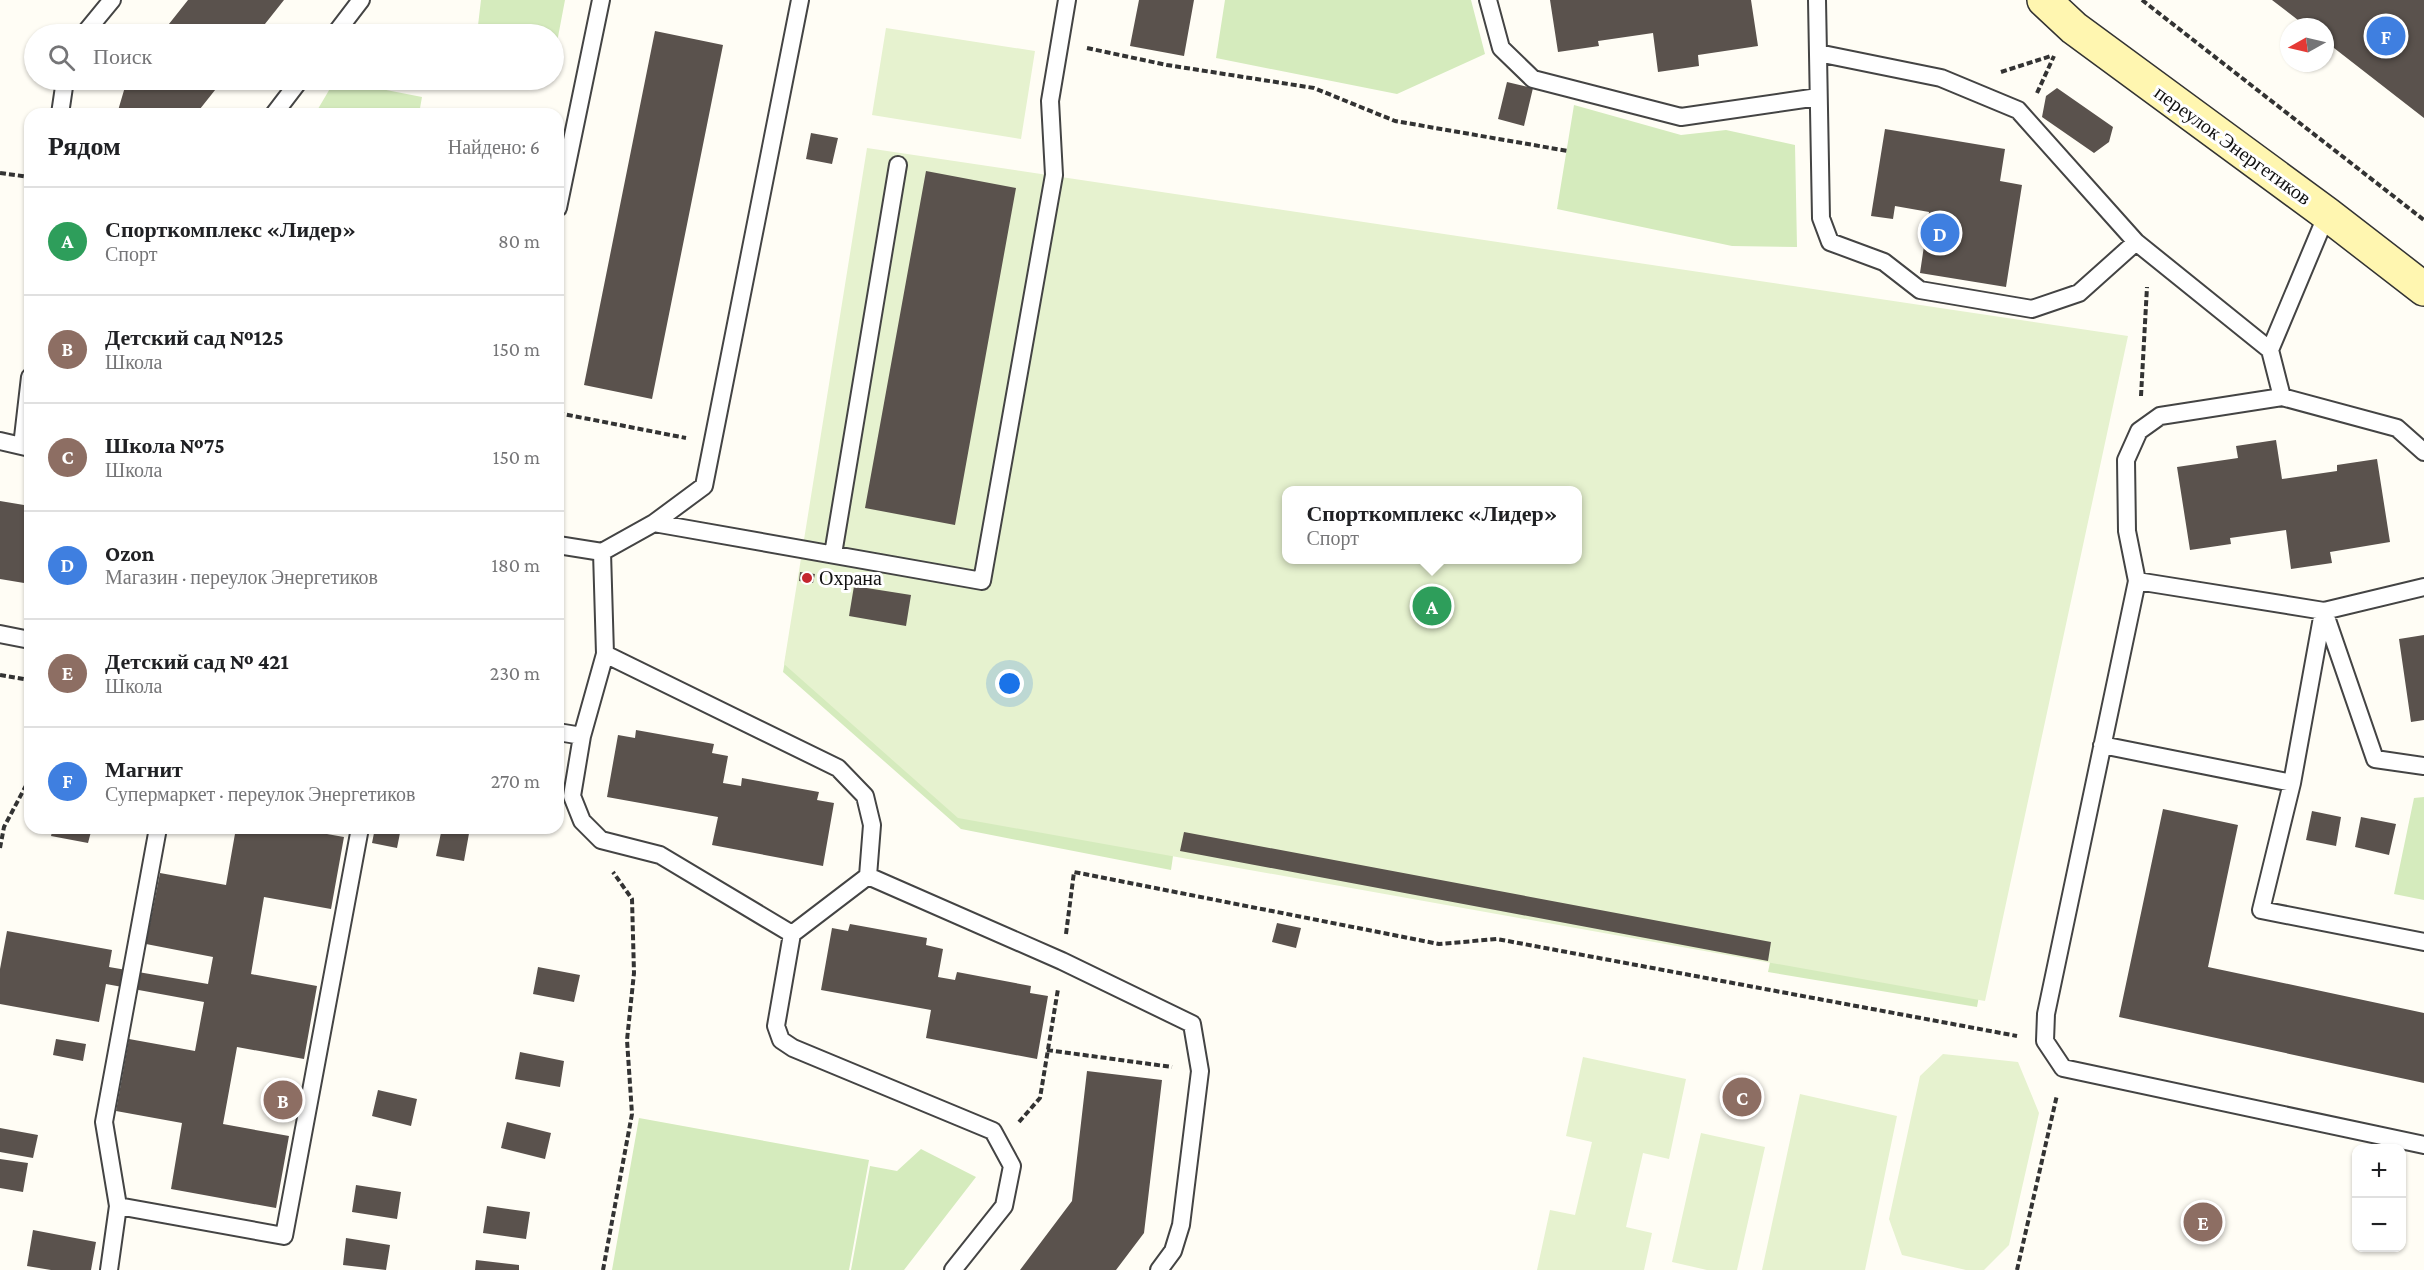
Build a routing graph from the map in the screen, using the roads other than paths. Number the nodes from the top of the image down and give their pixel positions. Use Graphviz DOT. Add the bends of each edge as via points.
graph roads {
  1 [pos="112,0"];
  2 [pos="362,0"];
  3 [pos="601,0"];
  4 [pos="800,0"];
  5 [pos="1067,0"];
  6 [pos="1488,0"];
  7 [pos="1817,0"];
  8 [pos="2044,0"];
  9 [pos="92,24"];
  10 [pos="343,24"];
  11 [pos="1818,53"];
  12 [pos="64,90"];
  13 [pos="292,90"];
  14 [pos="1818,97"];
  15 [pos="61,108"];
  16 [pos="279,108"];
  17 [pos="898,165"];
  18 [pos="564,179"];
  19 [pos="2327,214"];
  20 [pos="2136,242"];
  21 [pos="2424,289"];
  22 [pos="2270,350"];
  23 [pos="2282,397"];
  24 [pos="0,441"];
  25 [pos="24,447"];
  26 [pos="2424,452"];
  27 [pos="654,523"];
  28 [pos="564,546"];
  29 [pos="602,552"];
  30 [pos="833,554"];
  31 [pos="2137,580"];
  32 [pos="2424,587"];
  33 [pos="2324,611"];
  34 [pos="0,634"];
  35 [pos="24,639"];
  36 [pos="605,654"];
  37 [pos="564,733"];
  38 [pos="582,736"];
  39 [pos="2102,745"];
  40 [pos="2424,766"];
  41 [pos="2292,783"];
  42 [pos="157,834"];
  43 [pos="359,834"];
  44 [pos="868,876"];
  45 [pos="792,933"];
  46 [pos="2424,942"];
  47 [pos="2424,1145"];
  48 [pos="118,1206"];
  49 [pos="109,1270"];
  50 [pos="953,1270"];
  51 [pos="1159,1270"];
  1 -- 9 [label="lane"];
  2 -- 10 [label="lane"];
  3 -- 18 [label="lane"];
  4 -- 27 [label="lane" via="704,486"];
  5 -- 30 [label="lane" via="1050,102 1054,175 982,581"];
  6 -- 14 [label="lane" via="1500,48 1533,79 1681,117"];
  7 -- 11 [label="lane"];
  8 -- 19 [label="street, переулок Энергетиков" via="2074,28"];
  11 -- 14 [label="lane"];
  11 -- 20 [label="lane" via="1941,78 2018,110"];
  12 -- 15 [label="lane"];
  13 -- 16 [label="lane"];
  14 -- 20 [label="lane" via="1821,218 1830,242 1884,262 1920,290 2032,309 2079,293"];
  17 -- 30 [label="lane"];
  19 -- 21 [label="street, переулок Энергетиков"];
  19 -- 22 [label="lane"];
  20 -- 22 [label="lane"];
  22 -- 23 [label="lane"];
  23 -- 26 [label="lane" via="2397,428"];
  23 -- 31 [label="lane" via="2160,416 2139,430 2126,460 2127,531"];
  24 -- 25 [label="lane"];
  27 -- 29 [label="lane"];
  27 -- 30 [label="lane"];
  28 -- 29 [label="lane"];
  29 -- 36 [label="lane"];
  31 -- 33 [label="lane"];
  31 -- 39 [label="lane"];
  32 -- 33 [label="lane"];
  33 -- 40 [label="lane" via="2375,759"];
  33 -- 41 [label="lane"];
  34 -- 35 [label="lane"];
  36 -- 38 [label="lane"];
  36 -- 44 [label="lane" via="837,768 865,796 872,825"];
  37 -- 38 [label="lane"];
  38 -- 45 [label="lane" via="572,796 582,821 601,840 660,855"];
  39 -- 41 [label="lane"];
  39 -- 47 [label="lane" via="2046,1014 2045,1041 2063,1068"];
  41 -- 46 [label="lane" via="2261,910"];
  42 -- 48 [label="lane" via="104,1122"];
  43 -- 48 [label="lane" via="284,1236"];
  44 -- 45 [label="lane"];
  44 -- 51 [label="lane" via="1062,961 1192,1024 1200,1071 1181,1225 1173,1251"];
  45 -- 50 [label="lane" via="776,1026 781,1040 993,1131 1012,1166 1004,1206"];
  48 -- 49 [label="lane"];
}
